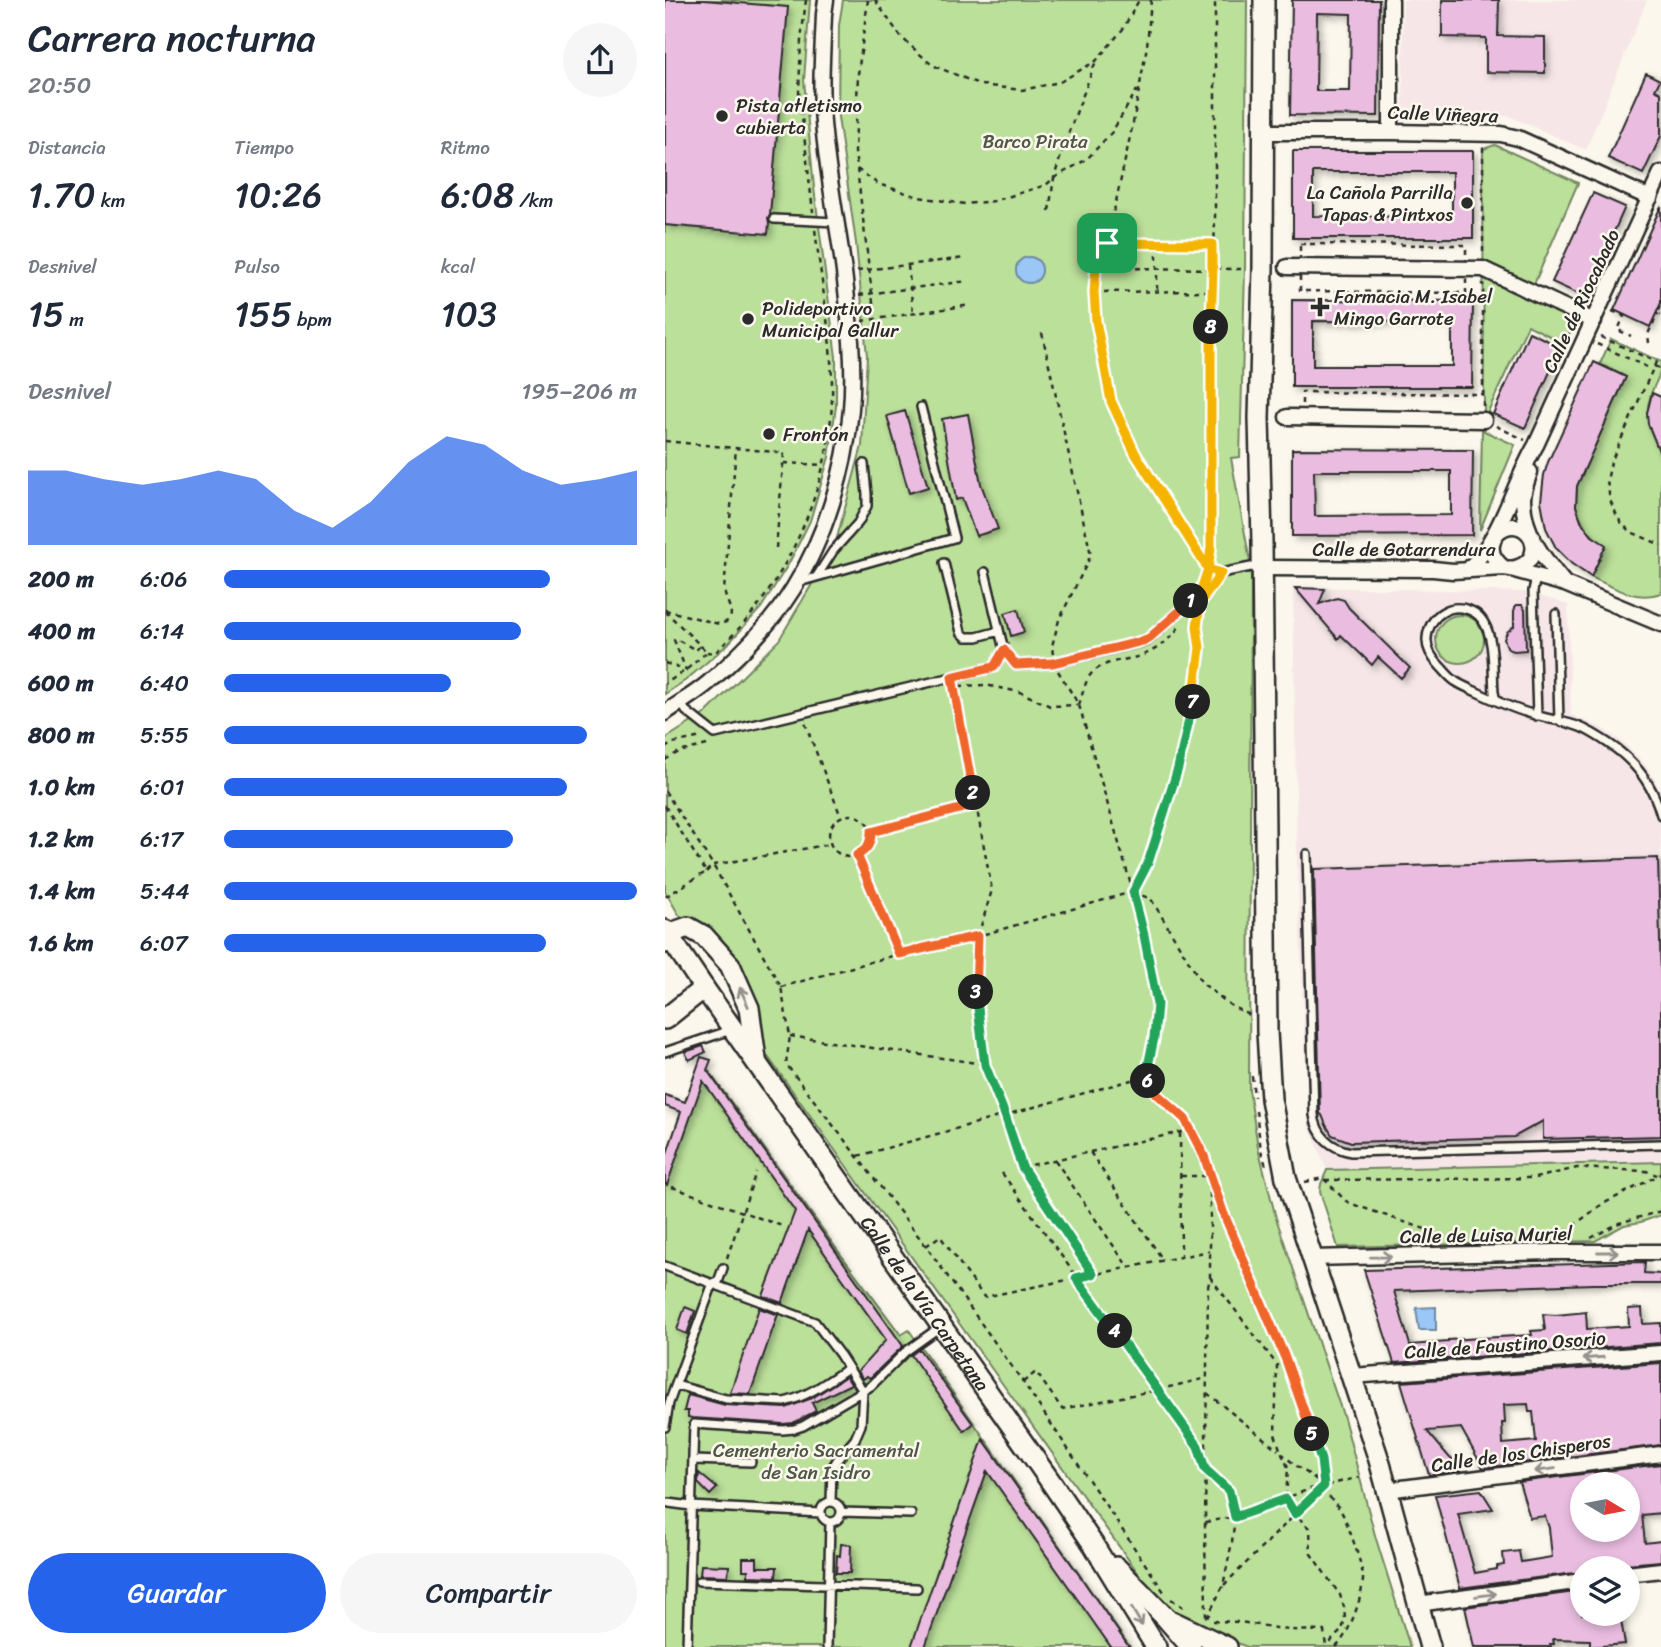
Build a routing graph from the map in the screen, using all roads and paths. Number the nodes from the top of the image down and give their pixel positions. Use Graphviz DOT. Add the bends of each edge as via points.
graph roads {
  1 [pos="806,0"];
  2 [pos="826,0"];
  3 [pos="868,0"];
  4 [pos="875,0"];
  5 [pos="1139,0"];
  6 [pos="1151,0"];
  7 [pos="1215,0"];
  8 [pos="1264,0"];
  9 [pos="1391,0"];
  10 [pos="1096,61"];
  11 [pos="1139,87"];
  12 [pos="1263,132"];
  13 [pos="1391,132"];
  14 [pos="1483,143"];
  15 [pos="857,169"];
  16 [pos="1054,178"];
  17 [pos="1660,178"];
  18 [pos="1650,198"];
  19 [pos="1049,211"];
  20 [pos="774,219"];
  21 [pos="814,222"];
  22 [pos="836,222"];
  23 [pos="1088,243"];
  24 [pos="1107,243"];
  25 [pos="1157,244"];
  26 [pos="965,258"];
  27 [pos="908,266"];
  28 [pos="1287,267"];
  29 [pos="1096,268"];
  30 [pos="1157,268"];
  31 [pos="1212,268"];
  32 [pos="1245,269"];
  33 [pos="1483,269"];
  34 [pos="869,270"];
  35 [pos="844,274"];
  36 [pos="968,281"];
  37 [pos="910,289"];
  38 [pos="1157,290"];
  39 [pos="1094,292"];
  40 [pos="871,294"];
  41 [pos="846,297"];
  42 [pos="971,305"];
  43 [pos="1661,306"];
  44 [pos="1614,311"];
  45 [pos="913,313"];
  46 [pos="1659,314"];
  47 [pos="875,319"];
  48 [pos="1594,321"];
  49 [pos="849,323"];
  50 [pos="1042,333"];
  51 [pos="1631,336"];
  52 [pos="1600,337"];
  53 [pos="1649,343"];
  54 [pos="1597,344"];
  55 [pos="1653,368"];
  56 [pos="1661,369"];
  57 [pos="1482,394"];
  58 [pos="921,407"];
  59 [pos="1295,417"];
  60 [pos="1484,420"];
  61 [pos="665,441"];
  62 [pos="1531,443"];
  63 [pos="736,448"];
  64 [pos="784,463"];
  65 [pos="864,464"];
  66 [pos="823,465"];
  67 [pos="1495,536"];
  68 [pos="1532,539"];
  69 [pos="1661,545"];
  70 [pos="776,548"];
  71 [pos="944,564"];
  72 [pos="1263,568"];
  73 [pos="1508,568"];
  74 [pos="1208,569"];
  75 [pos="1468,570"];
  76 [pos="985,572"];
  77 [pos="1221,573"];
  78 [pos="1537,576"];
  79 [pos="817,577"];
  80 [pos="796,583"];
  81 [pos="1565,584"];
  82 [pos="1200,603"];
  83 [pos="665,610"];
  84 [pos="1556,614"];
  85 [pos="1186,618"];
  86 [pos="1661,624"];
  87 [pos="1661,630"];
  88 [pos="999,631"];
  89 [pos="701,646"];
  90 [pos="1004,650"];
  91 [pos="707,652"];
  92 [pos="665,663"];
  93 [pos="1053,663"];
  94 [pos="685,670"];
  95 [pos="952,677"];
  96 [pos="665,684"];
  97 [pos="954,687"];
  98 [pos="680,702"];
  99 [pos="1499,702"];
  100 [pos="1079,705"];
  101 [pos="665,713"];
  102 [pos="801,713"];
  103 [pos="1537,716"];
  104 [pos="1559,721"];
  105 [pos="715,733"];
  106 [pos="716,742"];
  107 [pos="665,748"];
  108 [pos="665,760"];
  109 [pos="665,791"];
  110 [pos="975,805"];
  111 [pos="665,806"];
  112 [pos="1661,815"];
  113 [pos="841,817"];
  114 [pos="871,832"];
  115 [pos="831,844"];
  116 [pos="1307,854"];
  117 [pos="857,855"];
  118 [pos="713,865"];
  119 [pos="706,872"];
  120 [pos="1133,892"];
  121 [pos="665,897"];
  122 [pos="666,936"];
  123 [pos="978,936"];
  124 [pos="899,954"];
  125 [pos="781,987"];
  126 [pos="704,988"];
  127 [pos="1252,1016"];
  128 [pos="665,1019"];
  129 [pos="733,1030"];
  130 [pos="790,1036"];
  131 [pos="665,1052"];
  132 [pos="757,1063"];
  133 [pos="985,1065"];
  134 [pos="1252,1076"];
  135 [pos="1148,1081"];
  136 [pos="1254,1100"];
  137 [pos="1256,1112"];
  138 [pos="1005,1115"];
  139 [pos="1191,1130"];
  140 [pos="1180,1133"];
  141 [pos="1661,1144"];
  142 [pos="1090,1152"];
  143 [pos="858,1156"];
  144 [pos="1055,1160"];
  145 [pos="1022,1167"];
  146 [pos="756,1172"];
  147 [pos="1002,1174"];
  148 [pos="1659,1174"];
  149 [pos="1210,1175"];
  150 [pos="1181,1176"];
  151 [pos="1269,1176"];
  152 [pos="1325,1180"];
  153 [pos="1288,1186"];
  154 [pos="672,1187"];
  155 [pos="1661,1211"];
  156 [pos="743,1212"];
  157 [pos="785,1227"];
  158 [pos="1460,1241"];
  159 [pos="1551,1242"];
  160 [pos="926,1246"];
  161 [pos="1209,1251"];
  162 [pos="1567,1252"];
  163 [pos="1661,1252"];
  164 [pos="1181,1256"];
  165 [pos="1312,1258"];
  166 [pos="1163,1260"];
  167 [pos="665,1266"];
  168 [pos="1128,1267"];
  169 [pos="723,1268"];
  170 [pos="1093,1274"];
  171 [pos="1210,1277"];
  172 [pos="1076,1278"];
  173 [pos="715,1284"];
  174 [pos="1215,1286"];
  175 [pos="1208,1287"];
  176 [pos="941,1326"];
  177 [pos="1661,1353"];
  178 [pos="848,1368"];
  179 [pos="1352,1376"];
  180 [pos="1207,1378"];
  181 [pos="1023,1381"];
  182 [pos="675,1385"];
  183 [pos="1157,1390"];
  184 [pos="863,1391"];
  185 [pos="1207,1393"];
  186 [pos="665,1427"];
  187 [pos="1280,1452"];
  188 [pos="1661,1454"];
  189 [pos="693,1460"];
  190 [pos="751,1462"];
  191 [pos="1205,1469"];
  192 [pos="1360,1477"];
  193 [pos="1324,1486"];
  194 [pos="1387,1490"];
  195 [pos="1286,1499"];
  196 [pos="831,1502"];
  197 [pos="669,1503"];
  198 [pos="691,1506"];
  199 [pos="841,1512"];
  200 [pos="821,1513"];
  201 [pos="911,1514"];
  202 [pos="1295,1514"];
  203 [pos="1235,1517"];
  204 [pos="830,1522"];
  205 [pos="1205,1522"];
  206 [pos="1093,1544"];
  207 [pos="1661,1570"];
  208 [pos="1640,1572"];
  209 [pos="699,1581"];
  210 [pos="1570,1583"];
  211 [pos="829,1585"];
  212 [pos="1223,1586"];
  213 [pos="917,1588"];
  214 [pos="1418,1604"];
  215 [pos="1185,1609"];
  216 [pos="1190,1638"];
  217 [pos="687,1647"];
  218 [pos="827,1647"];
  219 [pos="1156,1647"];
  220 [pos="1227,1647"];
  221 [pos="1327,1647"];
  222 [pos="1336,1647"];
  223 [pos="1430,1647"];
  1 -- 21 [label="path" via="799,92"];
  2 -- 22 [label="street" via="822,107"];
  3 -- 15 [label="path" via="858,74"];
  4 -- 10 [label="path" via="901,37 932,65 981,85 1021,90 1060,82"];
  5 -- 10 [label="path" via="1123,30"];
  6 -- 11 [label="path"];
  7 -- 31 [label="path"];
  8 -- 12 [label="street"];
  9 -- 13 [label="street"];
  10 -- 16 [label="path"];
  11 -- 16 [label="path" via="1112,132 1087,159"];
  11 -- 24 [label="path"];
  12 -- 13 [label="street, Calle Viñegra"];
  12 -- 72 [label="street" via="1259,418"];
  13 -- 18 [label="street, Calle Viñegra" via="1518,138"];
  14 -- 33 [label="path"];
  15 -- 16 [label="path" via="878,184 965,204 994,201 1046,185"];
  15 -- 34 [label="path"];
  16 -- 19 [label="path"];
  17 -- 18 [label="street, Calle de Riocabado"];
  18 -- 48 [label="street, Calle de Riocabado"];
  20 -- 21 [label="lane"];
  21 -- 22 [label="lane"];
  21 -- 66 [label="path" via="832,383"];
  22 -- 35 [label="street"];
  23 -- 24 [label="path"];
  24 -- 25 [label="path"];
  24 -- 29 [label="path"];
  25 -- 30 [label="path"];
  25 -- 31 [label="path" via="1212,244"];
  26 -- 27 [label="path"];
  27 -- 34 [label="path"];
  27 -- 37 [label="path"];
  28 -- 33 [label="street"];
  29 -- 30 [label="path"];
  29 -- 39 [label="path"];
  30 -- 31 [label="path"];
  30 -- 38 [label="path"];
  31 -- 32 [label="path"];
  31 -- 38 [label="path" via="1211,291"];
  31 -- 74 [label="path"];
  33 -- 48 [label="street"];
  33 -- 57 [label="path"];
  34 -- 35 [label="path"];
  34 -- 40 [label="path"];
  35 -- 41 [label="street"];
  36 -- 37 [label="path"];
  37 -- 40 [label="path"];
  37 -- 45 [label="path"];
  38 -- 39 [label="path"];
  39 -- 74 [label="path" via="1111,401 1135,453"];
  40 -- 41 [label="path"];
  40 -- 47 [label="path"];
  41 -- 49 [label="street"];
  42 -- 45 [label="path"];
  43 -- 46 [label="path"];
  44 -- 51 [label="path" via="1624,316 1618,330"];
  45 -- 47 [label="path"];
  46 -- 53 [label="path"];
  47 -- 49 [label="path"];
  48 -- 62 [label="street, Calle de Riocabado"];
  49 -- 80 [label="street" via="852,377 847,444 833,498"];
  50 -- 93 [label="path" via="1091,555 1059,620"];
  52 -- 55 [label="path" via="1656,362"];
  54 -- 55 [label="path"];
  55 -- 56 [label="path"];
  55 -- 69 [label="path" via="1607,481 1609,500 1623,525"];
  57 -- 59 [label="path" via="1302,391"];
  57 -- 60 [label="path"];
  58 -- 79 [label="lane" via="954,538"];
  59 -- 60 [label="street"];
  60 -- 62 [label="path"];
  61 -- 63 [label="path"];
  62 -- 67 [label="street, Calle de Riocabado"];
  62 -- 68 [label="street, Calle de Riocabado" via="1523,498"];
  63 -- 64 [label="path" via="785,453"];
  63 -- 83 [label="path" via="724,590 730,619 719,624"];
  64 -- 66 [label="path"];
  64 -- 70 [label="path"];
  65 -- 79 [label="lane" via="867,506"];
  66 -- 91 [label="path" via="803,528 761,603 715,653"];
  67 -- 68 [label="street" via="1504,528 1518,527"];
  67 -- 73 [label="street" via="1491,550 1497,563"];
  67 -- 75 [label="street, Calle de Riocabado"];
  68 -- 73 [label="street" via="1534,548 1527,564"];
  68 -- 81 [label="street, Calle de Riocabado"];
  71 -- 88 [label="lane" via="961,632 977,637"];
  72 -- 75 [label="street, Calle de Gotarrendura"];
  72 -- 77 [label="lane"];
  72 -- 153 [label="street" via="1268,1045 1271,1099"];
  73 -- 75 [label="street, Calle de Gotarrendura"];
  73 -- 78 [label="street, Calle de Gotarrendura"];
  74 -- 77 [label="path"];
  76 -- 88 [label="lane"];
  77 -- 93 [label="lane" via="1147,640"];
  78 -- 81 [label="street, Calle de Gotarrendura"];
  78 -- 103 [label="lane" via="1533,591"];
  79 -- 80 [label="lane"];
  80 -- 98 [label="street" via="737,656"];
  81 -- 86 [label="street, Calle de Gotarrendura"];
  82 -- 120 [label="path" via="1196,689 1178,768 1148,863"];
  83 -- 89 [label="path"];
  84 -- 104 [label="lane"];
  85 -- 100 [label="path" via="1172,638 1155,650 1109,662 1089,676"];
  86 -- 87 [label="street, Calle de Gotarrendura"];
  88 -- 90 [label="lane"];
  89 -- 91 [label="path"];
  89 -- 94 [label="path" via="696,650 674,640"];
  90 -- 93 [label="lane" via="1016,665"];
  90 -- 95 [label="lane" via="994,667"];
  91 -- 94 [label="path"];
  92 -- 94 [label="path"];
  93 -- 100 [label="path"];
  94 -- 96 [label="path"];
  95 -- 97 [label="path"];
  95 -- 102 [label="lane"];
  97 -- 100 [label="path" via="985,685 1020,692 1050,706"];
  97 -- 110 [label="path"];
  98 -- 101 [label="street"];
  98 -- 105 [label="lane"];
  99 -- 99 [label="lane" via="1483,618 1464,608 1442,612 1429,629 1433,659 1454,681"];
  99 -- 103 [label="lane"];
  100 -- 120 [label="path"];
  102 -- 105 [label="lane"];
  102 -- 113 [label="path"];
  103 -- 104 [label="lane"];
  104 -- 112 [label="lane" via="1582,728 1621,752 1640,772"];
  105 -- 107 [label="path"];
  106 -- 108 [label="path"];
  109 -- 118 [label="path"];
  110 -- 114 [label="path"];
  110 -- 123 [label="path" via="992,890"];
  111 -- 119 [label="path"];
  113 -- 114 [label="path" via="860,817"];
  113 -- 115 [label="path" via="832,825"];
  114 -- 117 [label="path" via="868,846"];
  115 -- 117 [label="path" via="839,853"];
  115 -- 118 [label="path"];
  116 -- 141 [label="lane" via="1314,1115 1326,1141 1351,1152"];
  117 -- 124 [label="path"];
  118 -- 119 [label="path"];
  118 -- 125 [label="path"];
  119 -- 121 [label="path"];
  120 -- 123 [label="path"];
  120 -- 127 [label="path" via="1151,899 1202,983"];
  120 -- 135 [label="path" via="1157,1004"];
  122 -- 126 [label="street, Calle de la Vía Carpetana"];
  132 -- 122 [label="street, Calle de la Vía Carpetana, one-way" via="749,1008 730,964 704,936 688,927"];
  123 -- 124 [label="path"];
  123 -- 133 [label="path" via="975,986"];
  124 -- 125 [label="path"];
  125 -- 130 [label="path"];
  126 -- 128 [label="street"];
  126 -- 129 [label="street, Calle de la Vía Carpetana"];
  129 -- 131 [label="lane"];
  129 -- 132 [label="street, Calle de la Vía Carpetana"];
  130 -- 133 [label="path"];
  130 -- 143 [label="path" via="786,1064"];
  132 -- 176 [label="street, Calle de la Vía Carpetana"];
  133 -- 138 [label="path"];
  134 -- 136 [label="path"];
  135 -- 138 [label="path" via="1135,1079"];
  135 -- 139 [label="path"];
  137 -- 151 [label="path"];
  138 -- 143 [label="path"];
  138 -- 145 [label="path"];
  139 -- 140 [label="path"];
  139 -- 149 [label="path"];
  140 -- 142 [label="path"];
  140 -- 150 [label="path"];
  142 -- 144 [label="path"];
  142 -- 166 [label="path"];
  143 -- 160 [label="path"];
  144 -- 145 [label="path"];
  144 -- 168 [label="path"];
  145 -- 170 [label="path"];
  146 -- 156 [label="path"];
  147 -- 172 [label="path"];
  148 -- 152 [label="path" via="1577,1168 1535,1178"];
  148 -- 159 [label="path" via="1601,1205"];
  149 -- 150 [label="path"];
  149 -- 161 [label="path"];
  149 -- 193 [label="path" via="1286,1360 1321,1460"];
  150 -- 164 [label="path"];
  152 -- 153 [label="path"];
  152 -- 158 [label="path" via="1352,1204"];
  153 -- 165 [label="street"];
  154 -- 156 [label="path"];
  155 -- 162 [label="path" via="1619,1223"];
  156 -- 157 [label="path"];
  156 -- 169 [label="path"];
  160 -- 172 [label="path" via="940,1236 984,1297"];
  160 -- 181 [label="path"];
  161 -- 164 [label="path"];
  161 -- 171 [label="path"];
  162 -- 163 [label="street, Calle de Luisa Muriel, one-way"];
  165 -- 162 [label="street, Calle de Luisa Muriel, one-way"];
  164 -- 166 [label="path"];
  165 -- 179 [label="street"];
  166 -- 168 [label="path"];
  167 -- 173 [label="lane"];
  168 -- 170 [label="path"];
  169 -- 173 [label="lane"];
  170 -- 172 [label="path"];
  171 -- 174 [label="path"];
  171 -- 175 [label="path"];
  172 -- 183 [label="path"];
  173 -- 178 [label="lane" via="815,1322"];
  173 -- 182 [label="lane"];
  174 -- 175 [label="path"];
  174 -- 187 [label="path" via="1277,1365 1275,1434"];
  175 -- 180 [label="path"];
  176 -- 184 [label="lane"];
  176 -- 206 [label="street, Calle de la Vía Carpetana"];
  177 -- 179 [label="street, Calle de Faustino Osorio, one-way"];
  178 -- 182 [label="lane" via="784,1402 726,1399"];
  178 -- 184 [label="lane"];
  179 -- 194 [label="street"];
  180 -- 183 [label="path"];
  180 -- 185 [label="path"];
  181 -- 183 [label="path" via="1036,1373 1062,1409"];
  181 -- 215 [label="path" via="1166,1595"];
  182 -- 186 [label="lane"];
  183 -- 191 [label="path" via="1198,1446"];
  184 -- 189 [label="lane" via="793,1429 694,1424"];
  184 -- 196 [label="lane" via="861,1425 832,1468"];
  185 -- 187 [label="path"];
  185 -- 191 [label="path"];
  187 -- 193 [label="path"];
  187 -- 195 [label="path" via="1288,1468"];
  188 -- 194 [label="street, Calle de los Chisperos, one-way"];
  189 -- 190 [label="lane"];
  189 -- 198 [label="lane"];
  191 -- 203 [label="path" via="1229,1491"];
  191 -- 205 [label="path"];
  192 -- 193 [label="path"];
  193 -- 195 [label="path"];
  193 -- 202 [label="path"];
  193 -- 222 [label="path" via="1326,1495 1342,1511 1363,1576 1355,1614"];
  194 -- 214 [label="street"];
  195 -- 202 [label="path"];
  195 -- 203 [label="path"];
  196 -- 199 [label="lane"];
  196 -- 200 [label="lane" via="824,1504"];
  197 -- 198 [label="lane"];
  198 -- 200 [label="lane"];
  198 -- 217 [label="lane"];
  199 -- 201 [label="lane"];
  199 -- 204 [label="lane"];
  200 -- 204 [label="lane"];
  202 -- 212 [label="path"];
  202 -- 221 [label="path" via="1310,1529 1311,1553 1340,1595 1345,1619"];
  203 -- 205 [label="path"];
  203 -- 212 [label="path"];
  204 -- 211 [label="lane"];
  205 -- 216 [label="path"];
  206 -- 216 [label="street, Calle de la Vía Carpetana"];
  206 -- 219 [label="street, Calle de la Vía Carpetana, one-way"];
  207 -- 208 [label="street"];
  209 -- 211 [label="lane"];
  214 -- 210 [label="street, one-way"];
  211 -- 213 [label="lane"];
  211 -- 218 [label="lane"];
  212 -- 216 [label="path"];
  214 -- 223 [label="street"];
  216 -- 220 [label="street"];
  216 -- 221 [label="path" via="1240,1622 1324,1631"];
}
